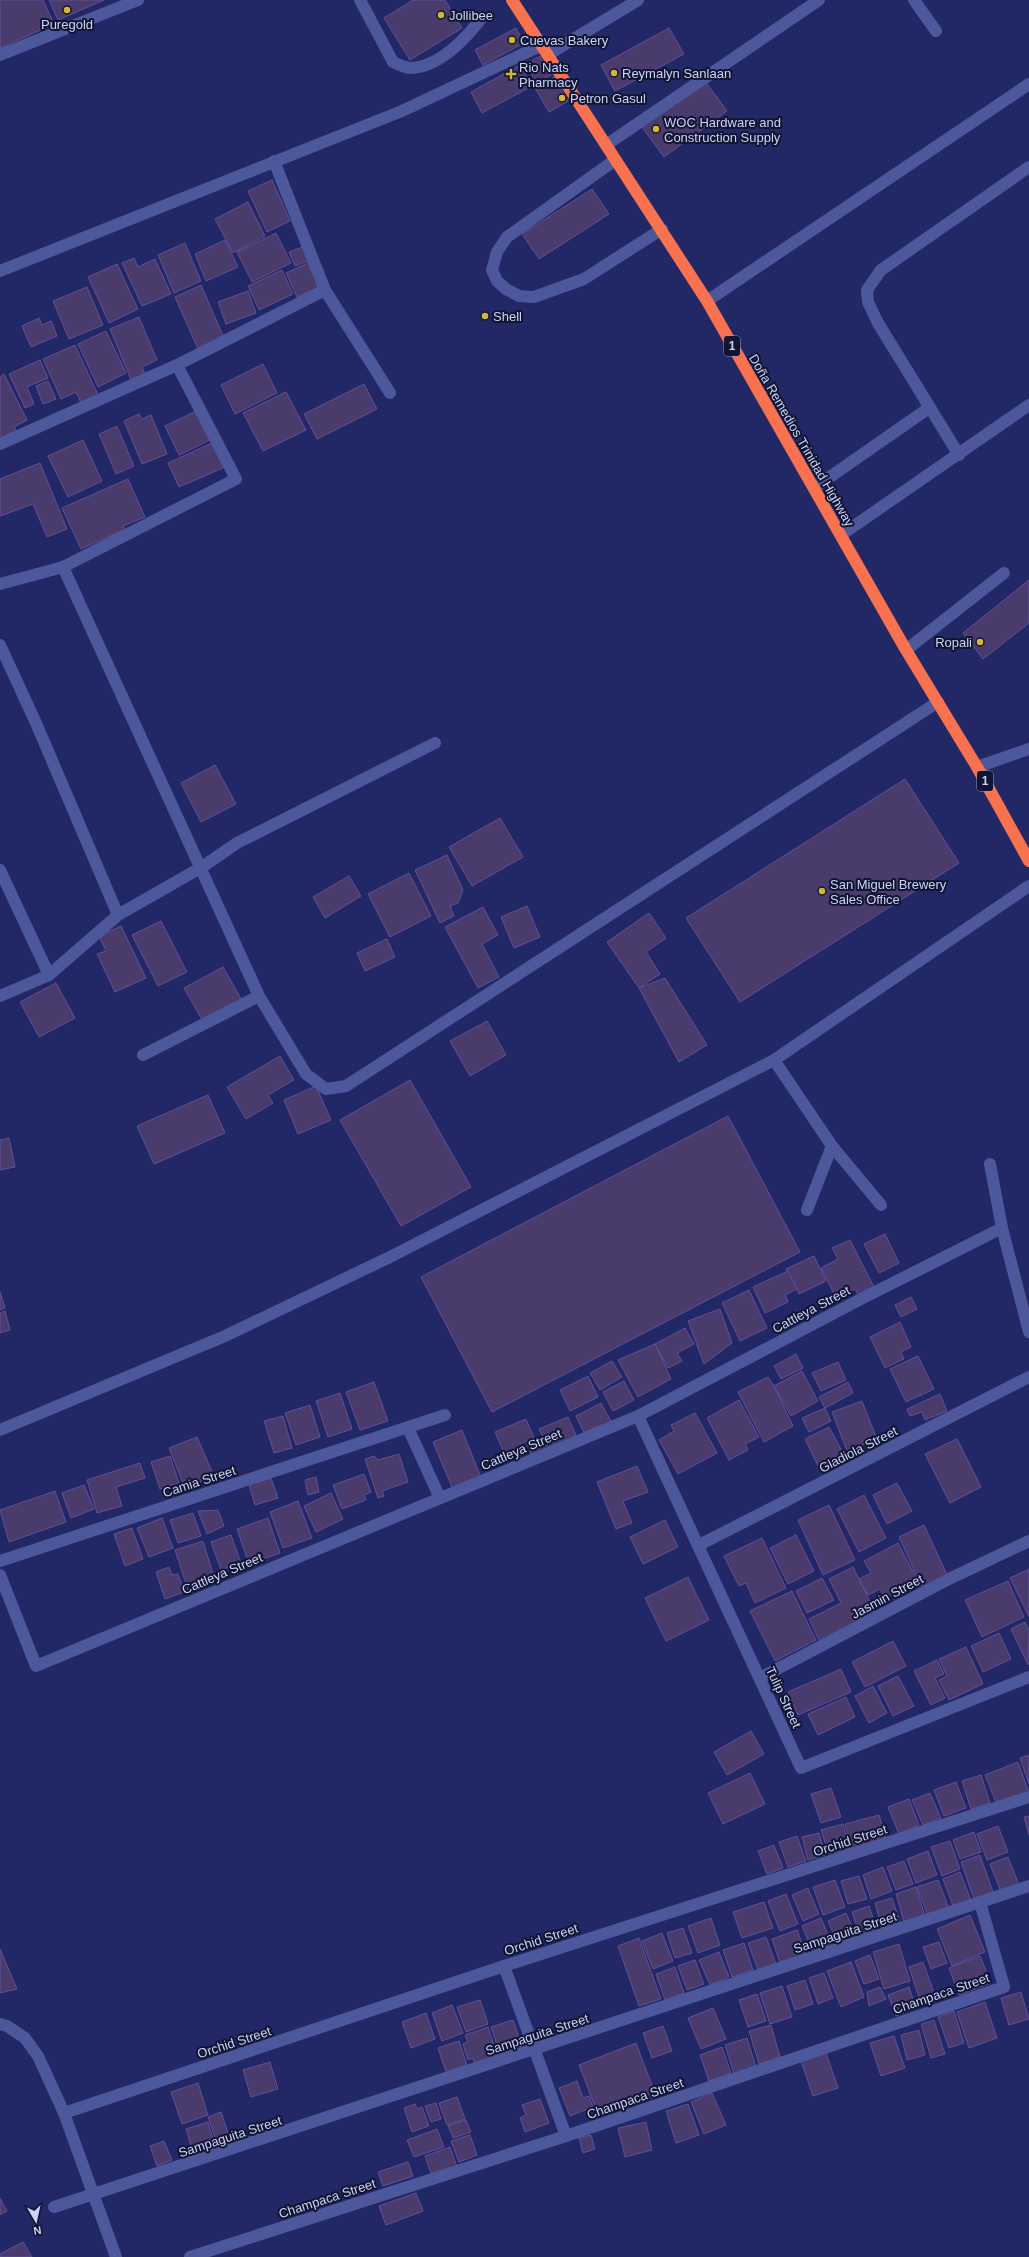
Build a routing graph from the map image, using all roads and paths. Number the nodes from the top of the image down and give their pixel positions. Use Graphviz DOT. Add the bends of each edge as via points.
graph roads {
  1 [pos="138,0"];
  2 [pos="360,0"];
  3 [pos="512,0"];
  4 [pos="638,0"];
  5 [pos="819,0"];
  6 [pos="914,0"];
  7 [pos="482,17"];
  8 [pos="936,31"];
  9 [pos="545,50"];
  10 [pos="0,55"];
  11 [pos="1029,84"];
  12 [pos="606,145"];
  13 [pos="616,160"];
  14 [pos="274,161"];
  15 [pos="1029,167"];
  16 [pos="662,230"];
  17 [pos="0,271"];
  18 [pos="325,290"];
  19 [pos="707,301"];
  20 [pos="176,365"];
  21 [pos="390,393"];
  22 [pos="1029,405"];
  23 [pos="929,408"];
  24 [pos="0,444"];
  25 [pos="959,455"];
  26 [pos="814,488"];
  27 [pos="841,535"];
  28 [pos="63,567"];
  29 [pos="1004,573"];
  30 [pos="0,584"];
  31 [pos="0,645"];
  32 [pos="906,650"];
  33 [pos="938,702"];
  34 [pos="435,743"];
  35 [pos="1029,749"];
  36 [pos="978,767"];
  37 [pos="1029,861"];
  38 [pos="202,867"];
  39 [pos="0,870"];
  40 [pos="1029,886"];
  41 [pos="118,915"];
  42 [pos="48,975"];
  43 [pos="0,996"];
  44 [pos="259,996"];
  45 [pos="143,1055"];
  46 [pos="774,1060"];
  47 [pos="832,1146"];
  48 [pos="990,1164"];
  49 [pos="881,1205"];
  50 [pos="806,1210"];
  51 [pos="1002,1228"];
  52 [pos="1029,1332"];
  53 [pos="1029,1377"];
  54 [pos="445,1415"];
  55 [pos="638,1416"];
  56 [pos="408,1428"];
  57 [pos="0,1430"];
  58 [pos="440,1498"];
  59 [pos="1029,1541"];
  60 [pos="699,1545"];
  61 [pos="0,1561"];
  62 [pos="0,1575"];
  63 [pos="1029,1677"];
  64 [pos="760,1678"];
  65 [pos="1029,1797"];
  66 [pos="1029,1886"];
  67 [pos="980,1902"];
  68 [pos="504,1966"];
  69 [pos="0,2024"];
  70 [pos="534,2050"];
  71 [pos="64,2113"];
  72 [pos="566,2136"];
  73 [pos="93,2196"];
  74 [pos="54,2207"];
  75 [pos="116,2257"];
  76 [pos="190,2257"];
  1 -- 10 [label="street"];
  2 -- 7 [label="street" via="393,62 409,68 423,66 457,47"];
  3 -- 9 [label="highway, Doña Remedios Trinidad Highway / 1"];
  4 -- 9 [label="street"];
  5 -- 12 [label="street"];
  6 -- 8 [label="street"];
  9 -- 12 [label="highway, Doña Remedios Trinidad Highway / 1"];
  9 -- 14 [label="street" via="402,111"];
  11 -- 19 [label="street"];
  12 -- 13 [label="highway, Doña Remedios Trinidad Highway / 1"];
  13 -- 16 [label="highway, Doña Remedios Trinidad Highway / 1"];
  13 -- 16 [label="street" via="507,237 496,252 492,270 498,281 519,296 534,297 584,279"];
  14 -- 17 [label="street"];
  14 -- 18 [label="street"];
  15 -- 23 [label="street" via="881,270 867,290 868,302 878,323"];
  16 -- 19 [label="highway, Doña Remedios Trinidad Highway / 1"];
  18 -- 20 [label="street"];
  18 -- 21 [label="street"];
  19 -- 26 [label="highway, Doña Remedios Trinidad Highway / 1"];
  20 -- 24 [label="street"];
  20 -- 28 [label="street" via="236,479"];
  22 -- 25 [label="street"];
  23 -- 25 [label="street"];
  23 -- 26 [label="street"];
  25 -- 27 [label="street"];
  26 -- 27 [label="highway, Doña Remedios Trinidad Highway / 1"];
  27 -- 32 [label="highway, Doña Remedios Trinidad Highway / 1"];
  28 -- 30 [label="street"];
  28 -- 38 [label="street"];
  29 -- 32 [label="street"];
  31 -- 41 [label="street"];
  32 -- 33 [label="highway, Doña Remedios Trinidad Highway / 1"];
  33 -- 36 [label="highway, Doña Remedios Trinidad Highway / 1"];
  33 -- 44 [label="street" via="346,1086 326,1089 306,1074"];
  34 -- 38 [label="street" via="237,843"];
  35 -- 36 [label="street"];
  36 -- 37 [label="highway, Doña Remedios Trinidad Highway / 1"];
  38 -- 41 [label="street"];
  38 -- 44 [label="street"];
  39 -- 42 [label="street"];
  40 -- 46 [label="street"];
  41 -- 42 [label="street"];
  42 -- 43 [label="street"];
  44 -- 45 [label="street"];
  46 -- 47 [label="street"];
  46 -- 57 [label="street" via="390,1257 225,1336"];
  47 -- 49 [label="street"];
  47 -- 50 [label="street"];
  48 -- 51 [label="street"];
  51 -- 52 [label="street"];
  51 -- 55 [label="street, Cattleya Street" via="860,1299"];
  53 -- 60 [label="street, Gladiola Street"];
  54 -- 56 [label="street, Camia Street"];
  55 -- 58 [label="street, Cattleya Street"];
  55 -- 60 [label="street, Tulip Street"];
  56 -- 58 [label="street"];
  56 -- 61 [label="street, Camia Street"];
  58 -- 62 [label="street, Cattleya Street" via="36,1666"];
  59 -- 64 [label="street, Jasmin Street" via="949,1579"];
  60 -- 64 [label="street, Tulip Street"];
  63 -- 64 [label="street, Tulip Street" via="801,1768"];
  65 -- 68 [label="street, Orchid Street"];
  66 -- 67 [label="street, Sampaguita Street"];
  67 -- 70 [label="street, Sampaguita Street"];
  67 -- 72 [label="street, Champaca Street" via="1004,1987"];
  68 -- 70 [label="street"];
  68 -- 71 [label="street, Orchid Street"];
  69 -- 71 [label="street" via="25,2038 38,2056"];
  70 -- 72 [label="street"];
  70 -- 73 [label="street, Sampaguita Street"];
  71 -- 73 [label="street"];
  72 -- 76 [label="street, Champaca Street"];
  73 -- 74 [label="street, Sampaguita Street"];
  73 -- 75 [label="street"];
}
